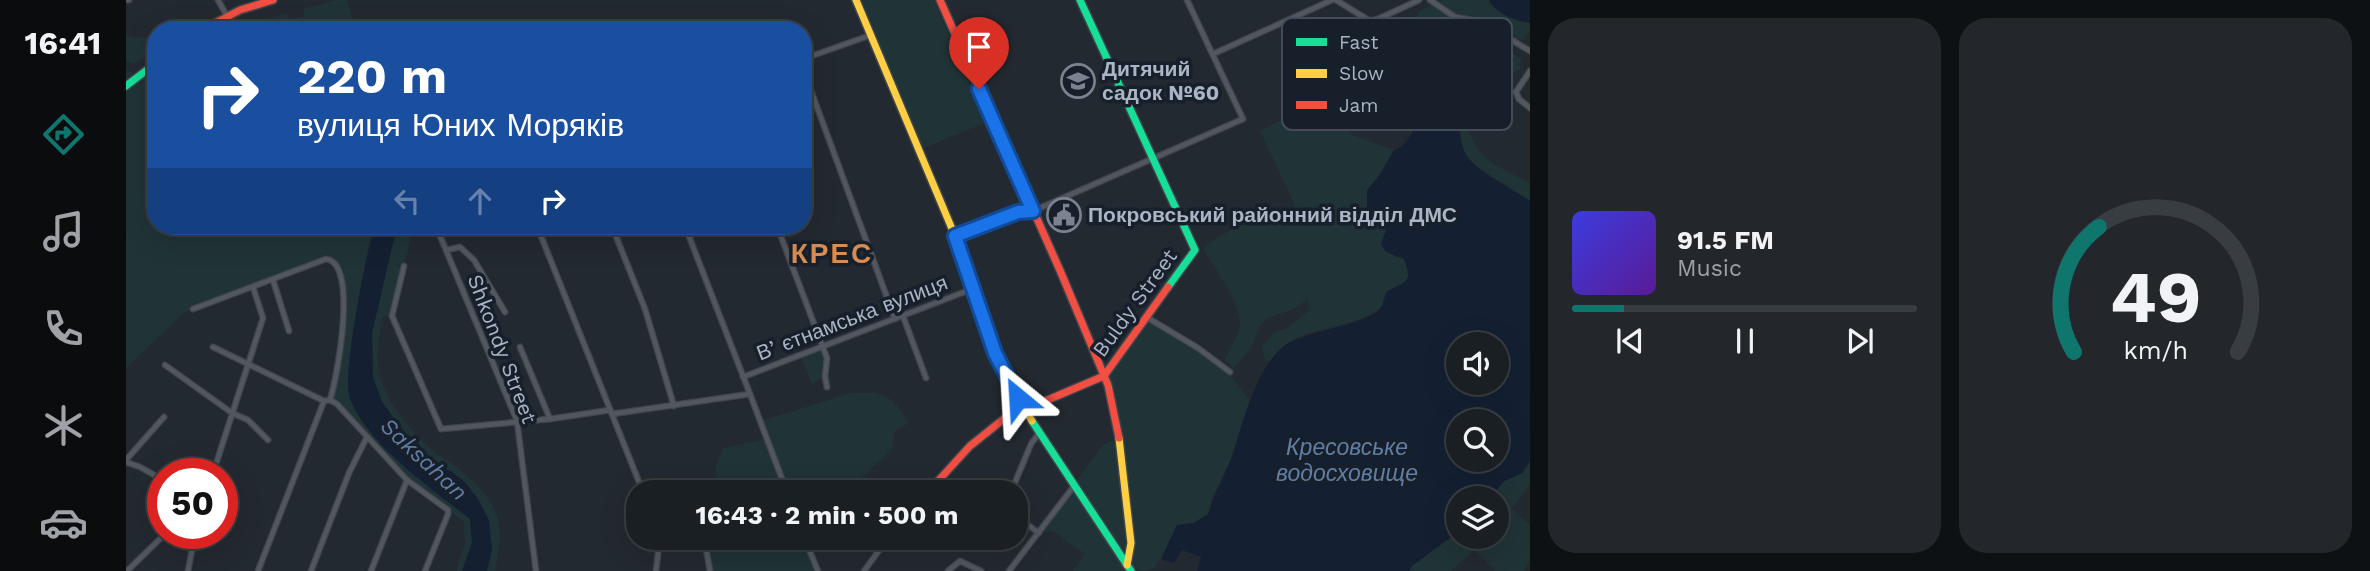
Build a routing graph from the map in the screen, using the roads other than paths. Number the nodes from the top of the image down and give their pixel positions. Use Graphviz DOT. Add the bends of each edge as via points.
graph roads {
  1 [pos="218,0"];
  2 [pos="273,0"];
  3 [pos="856,0"];
  4 [pos="940,0"];
  5 [pos="1080,0"];
  6 [pos="1187,0"];
  7 [pos="1334,0"];
  8 [pos="1419,0"];
  9 [pos="1430,0"];
  10 [pos="1442,0"];
  11 [pos="1435,4"];
  12 [pos="227,16"];
  13 [pos="1294,18"];
  14 [pos="1366,18"];
  15 [pos="1380,18"];
  16 [pos="1460,18"];
  17 [pos="218,21"];
  18 [pos="1282,23"];
  19 [pos="871,35"];
  20 [pos="1512,39"];
  21 [pos="1530,51"];
  22 [pos="1213,54"];
  23 [pos="812,56"];
  24 [pos="147,70"];
  25 [pos="1530,71"];
  26 [pos="126,86"];
  27 [pos="812,93"];
  28 [pos="1530,108"];
  29 [pos="1153,158"];
  30 [pos="1033,211"];
  31 [pos="440,235"];
  32 [pos="541,235"];
  33 [pos="615,235"];
  34 [pos="688,235"];
  35 [pos="780,235"];
  36 [pos="955,236"];
  37 [pos="446,250"];
  38 [pos="404,266"];
  39 [pos="272,280"];
  40 [pos="253,287"];
  41 [pos="972,289"];
  42 [pos="192,309"];
  43 [pos="505,312"];
  44 [pos="903,316"];
  45 [pos="1148,318"];
  46 [pos="895,319"];
  47 [pos="289,331"];
  48 [pos="823,346"];
  49 [pos="213,347"];
  50 [pos="520,347"];
  51 [pos="247,364"];
  52 [pos="165,365"];
  53 [pos="1230,372"];
  54 [pos="1104,376"];
  55 [pos="743,377"];
  56 [pos="926,378"];
  57 [pos="827,387"];
  58 [pos="750,394"];
  59 [pos="327,401"];
  60 [pos="674,406"];
  61 [pos="1024,410"];
  62 [pos="611,412"];
  63 [pos="232,413"];
  64 [pos="164,417"];
  65 [pos="550,419"];
  66 [pos="517,421"];
  67 [pos="1039,433"];
  68 [pos="367,437"];
  69 [pos="268,440"];
  70 [pos="219,458"];
  71 [pos="126,461"];
  72 [pos="147,471"];
  73 [pos="407,480"];
  74 [pos="638,480"];
  75 [pos="782,480"];
  76 [pos="940,480"];
  77 [pos="1016,480"];
  78 [pos="1073,486"];
  79 [pos="1028,525"];
  80 [pos="1039,533"];
  81 [pos="150,549"];
  82 [pos="192,549"];
  83 [pos="658,550"];
  84 [pos="706,550"];
  85 [pos="809,550"];
  86 [pos="879,550"];
  87 [pos="1129,568"];
  88 [pos="127,571"];
  89 [pos="188,571"];
  90 [pos="258,571"];
  91 [pos="311,571"];
  92 [pos="371,571"];
  93 [pos="425,571"];
  94 [pos="536,571"];
  95 [pos="656,571"];
  96 [pos="710,571"];
  97 [pos="818,571"];
  98 [pos="864,571"];
  99 [pos="948,571"];
  100 [pos="981,571"];
  101 [pos="1009,571"];
  1 -- 12 [label="street"];
  2 -- 12 [label="street"];
  3 -- 19 [label="street"];
  4 -- 30 [label="street"];
  5 -- 29 [label="street"];
  6 -- 22 [label="street"];
  7 -- 13 [label="street"];
  7 -- 14 [label="street"];
  8 -- 15 [label="street"];
  9 -- 11 [label="street"];
  10 -- 11 [label="street"];
  11 -- 16 [label="street"];
  12 -- 17 [label="street"];
  18 -- 22 [label="street"];
  19 -- 23 [label="street"];
  19 -- 36 [label="street"];
  20 -- 21 [label="street"];
  22 -- 29 [label="street" via="1243,119"];
  24 -- 26 [label="street"];
  25 -- 28 [label="street" via="1516,92"];
  27 -- 46 [label="street"];
  29 -- 30 [label="street"];
  29 -- 45 [label="street, Buldy Street" via="1195,250"];
  30 -- 36 [label="street" via="1018,212"];
  30 -- 54 [label="street"];
  31 -- 37 [label="street, Shkondy Street"];
  32 -- 62 [label="street"];
  33 -- 60 [label="street" via="648,319"];
  34 -- 55 [label="street"];
  35 -- 48 [label="street"];
  36 -- 41 [label="street"];
  37 -- 43 [label="street" via="460,247 470,255"];
  37 -- 66 [label="street, Shkondy Street"];
  38 -- 66 [label="street" via="392,316 439,426 444,430"];
  39 -- 40 [label="street"];
  39 -- 47 [label="street"];
  39 -- 59 [label="street" via="326,259 339,267 344,316 334,386"];
  40 -- 42 [label="street"];
  40 -- 51 [label="street" via="263,318"];
  41 -- 44 [label="street, Вʼєтнамська вулиця"];
  41 -- 61 [label="street" via="995,353"];
  44 -- 46 [label="street, Вʼєтнамська вулиця"];
  44 -- 56 [label="street"];
  45 -- 53 [label="street"];
  45 -- 54 [label="street, Buldy Street"];
  46 -- 48 [label="street, Вʼєтнамська вулиця"];
  48 -- 55 [label="street, Вʼєтнамська вулиця"];
  48 -- 57 [label="street"];
  49 -- 51 [label="street"];
  50 -- 65 [label="street"];
  51 -- 59 [label="street"];
  51 -- 63 [label="street"];
  52 -- 63 [label="street"];
  54 -- 61 [label="street"];
  54 -- 87 [label="street" via="1121,444 1131,543"];
  55 -- 58 [label="street"];
  58 -- 60 [label="street"];
  58 -- 75 [label="street"];
  59 -- 68 [label="street" via="337,404"];
  59 -- 90 [label="street"];
  60 -- 62 [label="street"];
  61 -- 67 [label="street"];
  61 -- 76 [label="street" via="1005,418 971,446"];
  62 -- 65 [label="street"];
  62 -- 74 [label="street"];
  63 -- 69 [label="street" via="248,420"];
  63 -- 70 [label="street"];
  64 -- 71 [label="street"];
  65 -- 66 [label="street"];
  66 -- 94 [label="street, Shkondy Street"];
  67 -- 77 [label="street"];
  67 -- 78 [label="street"];
  68 -- 73 [label="street"];
  68 -- 91 [label="street"];
  71 -- 72 [label="street"];
  73 -- 92 [label="street"];
  73 -- 93 [label="street" via="448,512"];
  78 -- 80 [label="street"];
  78 -- 87 [label="street"];
  79 -- 80 [label="street"];
  80 -- 101 [label="street"];
  81 -- 88 [label="street"];
  82 -- 89 [label="street"];
  83 -- 95 [label="street"];
  84 -- 96 [label="street"];
  85 -- 97 [label="street"];
  86 -- 98 [label="street"];
  99 -- 100 [label="street" via="960,561"];
}
